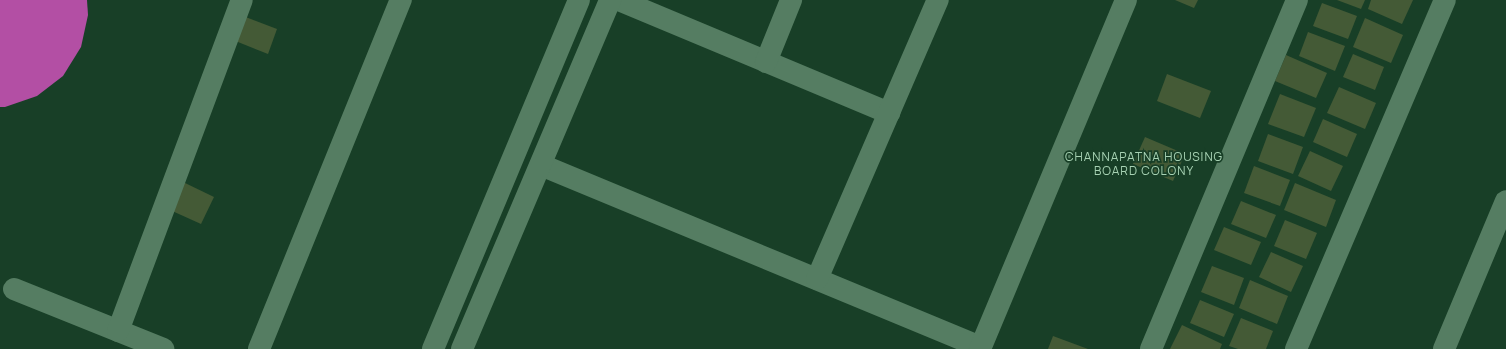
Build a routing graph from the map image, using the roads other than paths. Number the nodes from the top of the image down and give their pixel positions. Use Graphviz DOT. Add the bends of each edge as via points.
graph roads {
  1 [pos="242,0"];
  2 [pos="401,0"];
  3 [pos="579,0"];
  4 [pos="610,0"];
  5 [pos="619,0"];
  6 [pos="791,0"];
  7 [pos="938,0"];
  8 [pos="1126,0"];
  9 [pos="1297,0"];
  10 [pos="1445,0"];
  11 [pos="766,62"];
  12 [pos="889,113"];
  13 [pos="541,165"];
  14 [pos="1506,201"];
  15 [pos="817,279"];
  16 [pos="14,288"];
  17 [pos="118,331"];
  18 [pos="980,348"];
  19 [pos="163,349"];
  20 [pos="259,349"];
  21 [pos="433,349"];
  22 [pos="462,349"];
  23 [pos="1151,349"];
  24 [pos="1296,349"];
  25 [pos="1444,349"];
  1 -- 17 [label="street"];
  2 -- 20 [label="street"];
  3 -- 21 [label="street"];
  4 -- 13 [label="street"];
  5 -- 11 [label="street"];
  6 -- 11 [label="street"];
  7 -- 12 [label="street"];
  8 -- 18 [label="street"];
  9 -- 23 [label="street"];
  10 -- 24 [label="street"];
  11 -- 12 [label="street"];
  12 -- 15 [label="street"];
  13 -- 15 [label="street"];
  13 -- 22 [label="street"];
  14 -- 25 [label="street"];
  15 -- 18 [label="street"];
  16 -- 17 [label="street"];
  17 -- 19 [label="street"];
}
